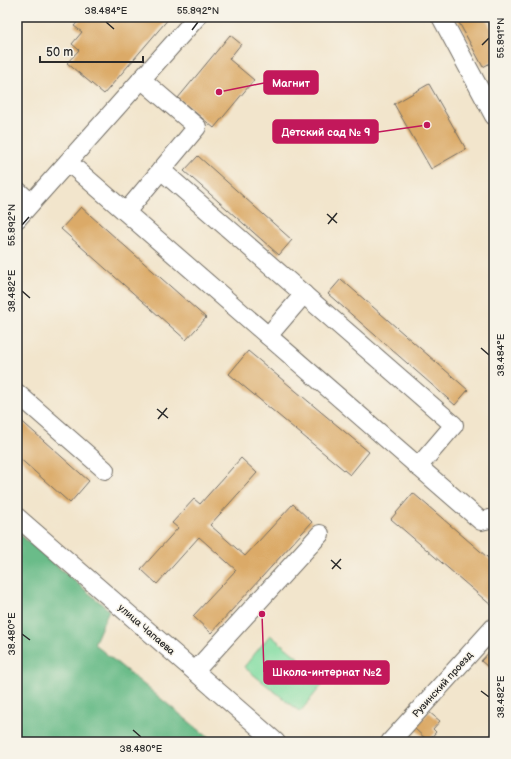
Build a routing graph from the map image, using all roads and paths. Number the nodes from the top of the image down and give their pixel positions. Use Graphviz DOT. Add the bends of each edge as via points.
graph roads {
  1 [pos="197,17"];
  2 [pos="441,17"];
  3 [pos="142,79"];
  4 [pos="494,116"];
  5 [pos="68,162"];
  6 [pos="161,170"];
  7 [pos="17,190"];
  8 [pos="31,203"];
  9 [pos="126,212"];
  10 [pos="17,219"];
  11 [pos="304,294"];
  12 [pos="268,336"];
  13 [pos="17,393"];
  14 [pos="418,467"];
  15 [pos="105,470"];
  16 [pos="17,517"];
  17 [pos="494,518"];
  18 [pos="320,534"];
  19 [pos="494,627"];
  20 [pos="195,671"];
  21 [pos="276,742"];
  22 [pos="390,742"];
  1 -- 3 [label="street"];
  2 -- 4 [label="street"];
  3 -- 5 [label="street"];
  3 -- 6 [label="street" via="197,127"];
  5 -- 8 [label="street"];
  5 -- 9 [label="street"];
  6 -- 9 [label="street"];
  6 -- 11 [label="street"];
  7 -- 8 [label="street"];
  8 -- 10 [label="street"];
  9 -- 12 [label="street"];
  11 -- 12 [label="street"];
  11 -- 14 [label="street" via="454,425"];
  12 -- 14 [label="street"];
  13 -- 15 [label="street"];
  14 -- 17 [label="street" via="481,522"];
  16 -- 20 [label="street, улица Чапаева"];
  18 -- 20 [label="street"];
  19 -- 22 [label="street, Рузинский проезд"];
  20 -- 21 [label="street, улица Чапаева"];
}
